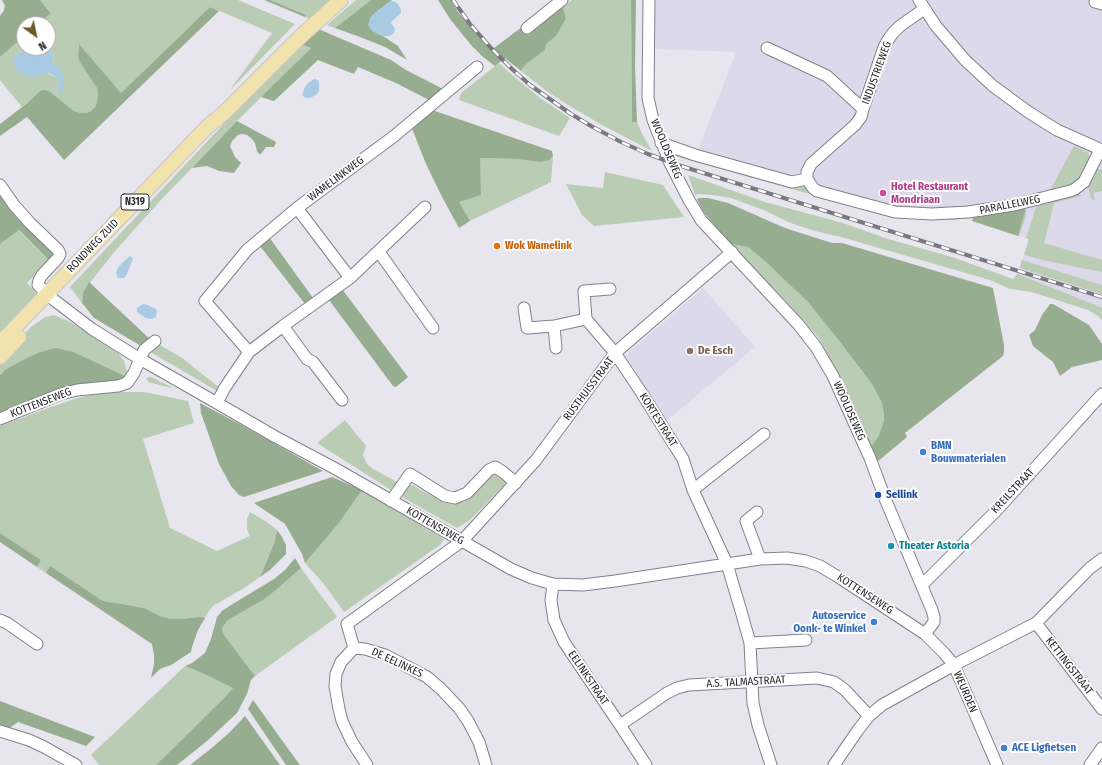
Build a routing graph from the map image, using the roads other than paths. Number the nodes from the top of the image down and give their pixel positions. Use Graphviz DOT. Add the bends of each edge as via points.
graph roads {
  1 [pos="341,0"];
  2 [pos="562,0"];
  3 [pos="649,0"];
  4 [pos="921,5"];
  5 [pos="526,28"];
  6 [pos="768,48"];
  7 [pos="477,67"];
  8 [pos="864,110"];
  9 [pos="661,143"];
  10 [pos="1101,150"];
  11 [pos="807,179"];
  12 [pos="0,185"];
  13 [pos="425,207"];
  14 [pos="297,208"];
  15 [pos="379,252"];
  16 [pos="732,252"];
  17 [pos="350,278"];
  18 [pos="610,289"];
  19 [pos="50,297"];
  20 [pos="524,308"];
  21 [pos="586,319"];
  22 [pos="283,326"];
  23 [pos="554,326"];
  24 [pos="433,328"];
  25 [pos="155,341"];
  26 [pos="0,343"];
  27 [pos="556,348"];
  28 [pos="249,352"];
  29 [pos="616,353"];
  30 [pos="0,357"];
  31 [pos="140,359"];
  32 [pos="1102,394"];
  33 [pos="342,400"];
  34 [pos="218,404"];
  35 [pos="0,419"];
  36 [pos="764,434"];
  37 [pos="516,483"];
  38 [pos="693,490"];
  39 [pos="391,501"];
  40 [pos="757,512"];
  41 [pos="462,541"];
  42 [pos="760,559"];
  43 [pos="1102,560"];
  44 [pos="727,564"];
  45 [pos="553,584"];
  46 [pos="922,585"];
  47 [pos="0,620"];
  48 [pos="1036,623"];
  49 [pos="925,634"];
  50 [pos="806,640"];
  51 [pos="750,643"];
  52 [pos="37,644"];
  53 [pos="354,648"];
  54 [pos="954,665"];
  55 [pos="752,682"];
  56 [pos="1102,709"];
  57 [pos="869,716"];
  58 [pos="620,725"];
  59 [pos="0,731"];
  60 [pos="1102,748"];
  61 [pos="76,765"];
  62 [pos="367,765"];
  63 [pos="486,765"];
  64 [pos="646,765"];
  65 [pos="771,765"];
  66 [pos="834,765"];
  67 [pos="997,765"];
  68 [pos="1090,765"];
  1 -- 19 [label="main road, RONDWEG ZUID / N319" via="225,112 197,147 108,244"];
  2 -- 5 [label="street"];
  3 -- 9 [label="street, WOOLDSEWEG" via="648,98"];
  4 -- 8 [label="street, INDUSTRIEWEG" via="893,33 884,47"];
  4 -- 10 [label="street, INDUSTRIEWEG" via="954,47 993,86 1057,130"];
  6 -- 8 [label="street, INDUSTRIEWEG" via="827,76"];
  7 -- 14 [label="street, WAMELINKWEG" via="393,137"];
  8 -- 11 [label="street" via="855,125 811,164"];
  9 -- 11 [label="street" via="792,182"];
  9 -- 16 [label="street, WOOLDSEWEG" via="698,222"];
  10 -- 11 [label="street, PARALLELWEG" via="1084,182 1076,189 1014,205 968,212 895,212 817,191"];
  12 -- 19 [label="street, KOTTENSEWEG" via="14,205 60,254 39,280 38,285"];
  13 -- 15 [label="street"];
  14 -- 17 [label="street"];
  14 -- 28 [label="street, WAMELINKWEG" via="247,250 205,301"];
  15 -- 17 [label="street"];
  15 -- 24 [label="street"];
  16 -- 29 [label="street, RUSTHUISSTRAAT"];
  16 -- 46 [label="street, WOOLDSEWEG" via="798,324 816,347 833,376 868,452"];
  17 -- 22 [label="street"];
  18 -- 21 [label="street" via="584,291"];
  19 -- 26 [label="main road, N319"];
  19 -- 30 [label="main road, N319"];
  19 -- 31 [label="street, KOTTENSEWEG" via="92,329"];
  20 -- 23 [label="street" via="527,328"];
  21 -- 23 [label="street"];
  21 -- 29 [label="street, KORTESTRAAT"];
  22 -- 28 [label="street"];
  22 -- 33 [label="street"];
  23 -- 27 [label="street"];
  25 -- 31 [label="street" via="144,350"];
  28 -- 34 [label="street" via="224,389"];
  29 -- 37 [label="street, RUSTHUISSTRAAT"];
  29 -- 38 [label="street, KORTESTRAAT" via="683,458"];
  31 -- 34 [label="street, KOTTENSEWEG"];
  31 -- 35 [label="street, KOTTENSEWEG" via="127,383 61,394"];
  32 -- 46 [label="street, KREILSTRAAT" via="996,511"];
  34 -- 39 [label="street, KOTTENSEWEG"];
  36 -- 38 [label="street"];
  37 -- 39 [label="street" via="495,467 467,493 455,498 445,496 410,474"];
  37 -- 41 [label="street, RUSTHUISSTRAAT"];
  38 -- 44 [label="street, KORTESTRAAT"];
  39 -- 41 [label="street, KOTTENSEWEG"];
  40 -- 42 [label="street" via="746,521"];
  41 -- 45 [label="street, KOTTENSEWEG" via="511,570"];
  41 -- 53 [label="street" via="347,624"];
  42 -- 44 [label="street, KOTTENSEWEG"];
  42 -- 49 [label="street, KOTTENSEWEG" via="786,558 820,566"];
  43 -- 48 [label="street" via="1090,568"];
  44 -- 45 [label="street, KOTTENSEWEG" via="583,585"];
  44 -- 51 [label="street, KORTESTRAAT"];
  45 -- 58 [label="street, EELINKSTRAAT" via="551,600 554,620 564,642"];
  46 -- 49 [label="street, WOOLDSEWEG" via="934,617"];
  47 -- 52 [label="street"];
  48 -- 54 [label="street"];
  48 -- 56 [label="street, KETTINGSTRAAT"];
  49 -- 54 [label="street, KOTTENSEWEG"];
  50 -- 51 [label="street"];
  51 -- 55 [label="street, KORTESTRAAT"];
  53 -- 62 [label="street" via="341,662 335,686 342,721"];
  53 -- 63 [label="street, DE EELINKES" via="385,655 427,677 441,689 468,721 479,742"];
  54 -- 57 [label="street, WEURDEN" via="882,705"];
  54 -- 67 [label="street, WEURDEN"];
  55 -- 57 [label="street, A.S. TALMASTRAAT" via="816,678 834,682"];
  55 -- 58 [label="street, A.S. TALMASTRAAT" via="689,685 677,688"];
  55 -- 65 [label="street, KORTESTRAAT" via="756,718"];
  57 -- 66 [label="street, WEURDEN"];
  58 -- 64 [label="street, EELINKSTRAAT"];
  59 -- 61 [label="street" via="44,746"];
  60 -- 68 [label="street"];
}
